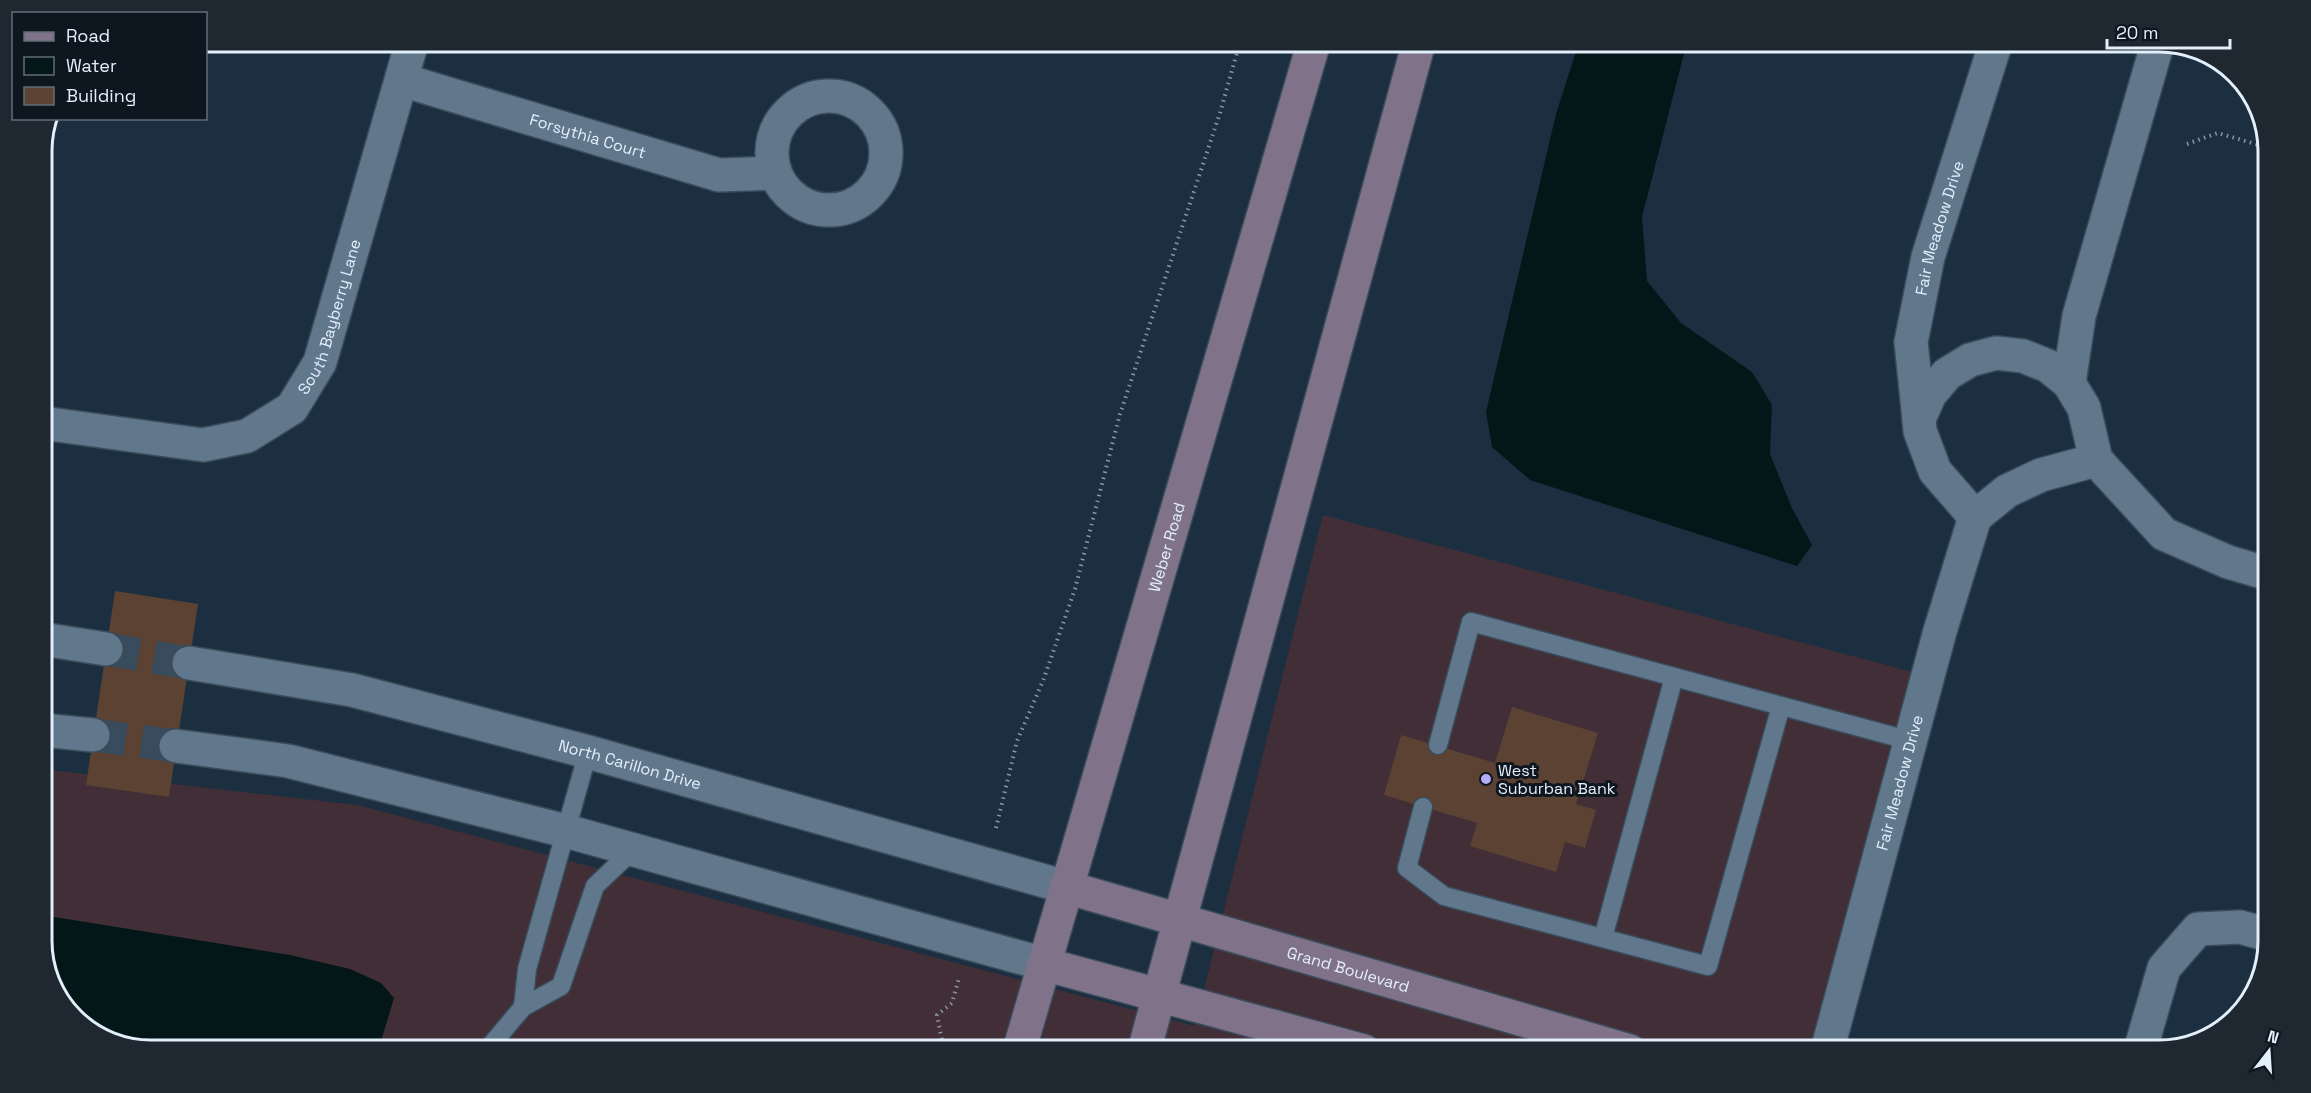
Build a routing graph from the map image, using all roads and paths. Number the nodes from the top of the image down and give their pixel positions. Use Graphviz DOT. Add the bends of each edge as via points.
graph roads {
  1 [pos="409,52"];
  2 [pos="1237,52"];
  3 [pos="1311,52"];
  4 [pos="1416,52"];
  5 [pos="1993,52"];
  6 [pos="2155,52"];
  7 [pos="402,80"];
  8 [pos="2187,144"];
  9 [pos="2258,145"];
  10 [pos="775,173"];
  11 [pos="2069,383"];
  12 [pos="1919,419"];
  13 [pos="53,425"];
  14 [pos="2096,460"];
  15 [pos="1975,517"];
  16 [pos="2258,570"];
  17 [pos="53,641"];
  18 [pos="106,649"];
  19 [pos="189,663"];
  20 [pos="1674,677"];
  21 [pos="1781,706"];
  22 [pos="53,731"];
  23 [pos="93,735"];
  24 [pos="1911,741"];
  25 [pos="1438,745"];
  26 [pos="176,746"];
  27 [pos="588,752"];
  28 [pos="1424,807"];
  29 [pos="999,816"];
  30 [pos="566,831"];
  31 [pos="633,850"];
  32 [pos="1066,887"];
  33 [pos="1179,920"];
  34 [pos="2258,932"];
  35 [pos="1603,938"];
  36 [pos="1044,964"];
  37 [pos="958,983"];
  38 [pos="1160,995"];
  39 [pos="523,1007"];
  40 [pos="495,1040"];
  41 [pos="943,1040"];
  42 [pos="1022,1040"];
  43 [pos="1147,1040"];
  44 [pos="1324,1040"];
  45 [pos="1592,1040"];
  46 [pos="1830,1040"];
  47 [pos="2143,1040"];
  1 -- 7 [label="street, South Bayberry Lane"];
  2 -- 29 [label="path" via="1120,414 1075,589 1017,741"];
  3 -- 32 [label="main road, Weber Road"];
  4 -- 33 [label="main road"];
  5 -- 12 [label="street, Fair Meadow Drive" via="1928,257 1911,342"];
  6 -- 11 [label="street" via="2079,316"];
  7 -- 10 [label="street, Forsythia Court" via="719,175"];
  7 -- 13 [label="street, South Bayberry Lane" via="320,362 292,408 247,436 203,445"];
  8 -- 9 [label="path" via="2218,133"];
  11 -- 12 [label="street" via="2048,366 2023,356 1996,353 1970,360 1947,374 1930,394"];
  11 -- 14 [label="street" via="2084,408"];
  12 -- 15 [label="street, Fair Meadow Drive" via="1935,471"];
  14 -- 15 [label="street" via="2041,475 2007,491"];
  14 -- 16 [label="street" via="2164,534 2228,562"];
  15 -- 24 [label="street, Fair Meadow Drive"];
  17 -- 18 [label="street"];
  19 -- 27 [label="street, North Carillon Drive" via="352,690"];
  20 -- 21 [label="lane"];
  20 -- 25 [label="lane" via="1471,622"];
  20 -- 35 [label="lane"];
  21 -- 24 [label="lane"];
  21 -- 35 [label="lane" via="1708,966"];
  22 -- 23 [label="street"];
  24 -- 46 [label="street, Fair Meadow Drive"];
  26 -- 30 [label="street" via="288,761"];
  27 -- 30 [label="lane"];
  27 -- 32 [label="street, North Carillon Drive"];
  28 -- 35 [label="lane" via="1407,868 1444,896"];
  30 -- 31 [label="street"];
  30 -- 39 [label="lane" via="527,969"];
  31 -- 36 [label="street"];
  31 -- 39 [label="lane" via="595,886 561,986"];
  32 -- 33 [label="main road, Grand Boulevard"];
  32 -- 36 [label="main road, Weber Road"];
  33 -- 38 [label="main road"];
  33 -- 45 [label="main road, Grand Boulevard"];
  34 -- 47 [label="street" via="2240,927 2198,929 2164,968"];
  36 -- 38 [label="main road"];
  36 -- 42 [label="main road, Weber Road"];
  37 -- 41 [label="path" via="952,1004 937,1015"];
  38 -- 43 [label="main road"];
  38 -- 44 [label="main road"];
  39 -- 40 [label="lane"];
}
